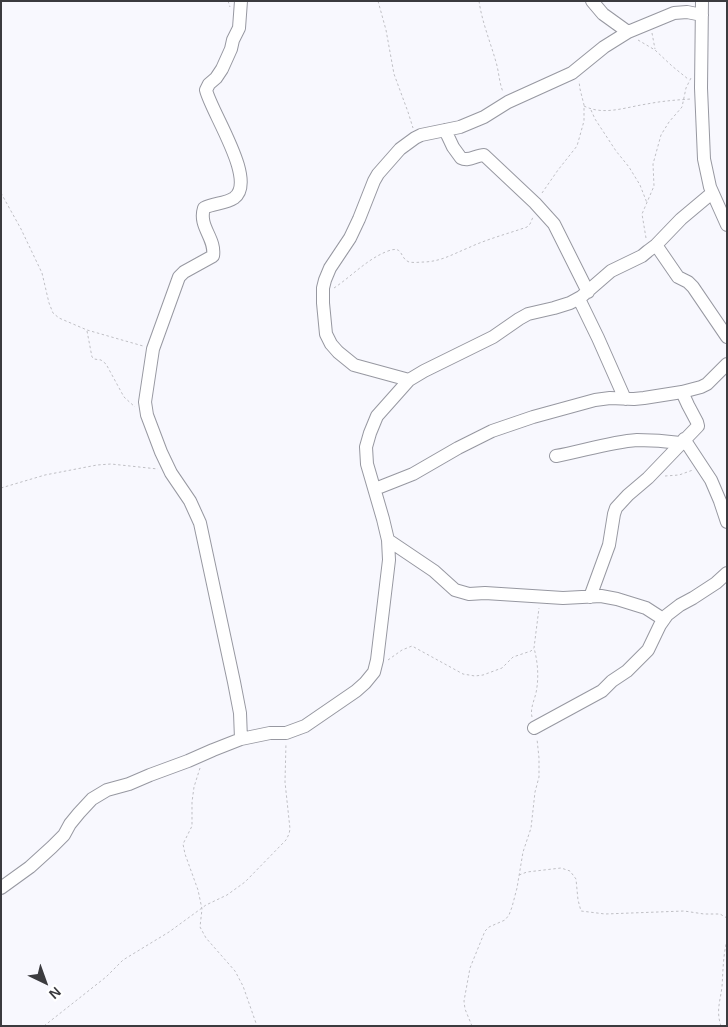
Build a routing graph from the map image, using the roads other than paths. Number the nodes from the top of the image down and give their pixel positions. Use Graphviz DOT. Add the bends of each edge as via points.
graph roads {
  1 [pos="241,1"];
  2 [pos="592,1"];
  3 [pos="702,1"];
  4 [pos="702,15"];
  5 [pos="628,32"];
  6 [pos="445,130"];
  7 [pos="712,193"];
  8 [pos="727,225"];
  9 [pos="652,248"];
  10 [pos="583,295"];
  11 [pos="727,337"];
  12 [pos="727,364"];
  13 [pos="409,380"];
  14 [pos="706,384"];
  15 [pos="682,392"];
  16 [pos="625,399"];
  17 [pos="688,405"];
  18 [pos="682,441"];
  19 [pos="556,456"];
  20 [pos="375,489"];
  21 [pos="727,522"];
  22 [pos="388,540"];
  23 [pos="727,573"];
  24 [pos="722,586"];
  25 [pos="590,597"];
  26 [pos="663,619"];
  27 [pos="534,728"];
  28 [pos="241,739"];
  29 [pos="1,888"];
  1 -- 28 [label="street" via="239,28 228,56 206,90 231,146 241,184 234,198 204,208 205,230 211,240 213,256 179,277 153,348 145,402 161,452 200,524 240,713"];
  2 -- 5 [label="street"];
  3 -- 4 [label="street"];
  4 -- 5 [label="street" via="674,14"];
  4 -- 7 [label="street" via="704,159"];
  5 -- 6 [label="street" via="572,72 477,120"];
  6 -- 10 [label="street" via="461,158 484,155 554,224"];
  6 -- 13 [label="street" via="421,134 407,143 378,174 324,288 326,334 338,352 354,365"];
  7 -- 8 [label="street"];
  7 -- 9 [label="street"];
  9 -- 10 [label="street" via="611,271"];
  9 -- 11 [label="street" via="678,277 693,287"];
  10 -- 13 [label="street" via="570,303 519,319 493,337"];
  10 -- 16 [label="street"];
  12 -- 14 [label="street"];
  13 -- 20 [label="street" via="377,416 370,433 366,447 367,464"];
  14 -- 15 [label="street"];
  14 -- 17 [label="street"];
  15 -- 16 [label="street"];
  15 -- 17 [label="street"];
  16 -- 20 [label="street" via="595,400 492,431 413,474"];
  17 -- 18 [label="street" via="698,424"];
  18 -- 19 [label="street" via="636,440"];
  18 -- 21 [label="street" via="703,467"];
  18 -- 25 [label="street" via="616,508 609,545"];
  20 -- 22 [label="street"];
  22 -- 25 [label="street" via="434,571 455,590 469,594"];
  22 -- 28 [label="street" via="374,672 365,684 305,726 286,733"];
  23 -- 24 [label="street"];
  24 -- 26 [label="street" via="680,605"];
  25 -- 26 [label="street" via="617,599 646,608"];
  26 -- 27 [label="street" via="648,650 627,671 602,691"];
  28 -- 29 [label="street" via="107,790 92,799 52,847"];
}
